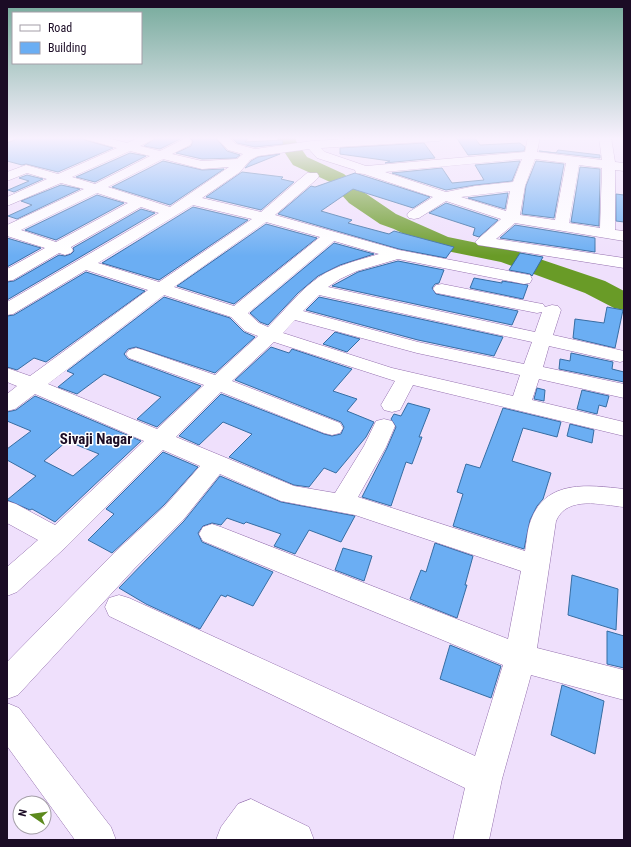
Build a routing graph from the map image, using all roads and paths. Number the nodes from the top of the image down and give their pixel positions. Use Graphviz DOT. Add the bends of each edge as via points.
graph roads {
  1 [pos="312,176"];
  2 [pos="53,177"];
  3 [pos="61,177"];
  4 [pos="118,177"];
  5 [pos="223,177"];
  6 [pos="382,177"];
  7 [pos="465,177"];
  8 [pos="522,177"];
  9 [pos="570,177"];
  10 [pos="609,177"];
  11 [pos="58,178"];
  12 [pos="518,186"];
  13 [pos="96,188"];
  14 [pos="475,190"];
  15 [pos="444,196"];
  16 [pos="191,200"];
  17 [pos="7,202"];
  18 [pos="139,202"];
  19 [pos="172,212"];
  20 [pos="414,215"];
  21 [pos="264,217"];
  22 [pos="512,218"];
  23 [pos="562,226"];
  24 [pos="7,231"];
  25 [pos="607,233"];
  26 [pos="332,235"];
  27 [pos="624,236"];
  28 [pos="57,248"];
  29 [pos="397,254"];
  30 [pos="89,262"];
  31 [pos="624,263"];
  32 [pos="454,264"];
  33 [pos="7,276"];
  34 [pos="524,279"];
  35 [pos="162,288"];
  36 [pos="316,288"];
  37 [pos="442,290"];
  38 [pos="7,310"];
  39 [pos="236,313"];
  40 [pos="291,314"];
  41 [pos="426,330"];
  42 [pos="271,335"];
  43 [pos="543,338"];
  44 [pos="623,350"];
  45 [pos="136,354"];
  46 [pos="533,370"];
  47 [pos="7,374"];
  48 [pos="406,378"];
  49 [pos="217,383"];
  50 [pos="34,385"];
  51 [pos="624,390"];
  52 [pos="7,404"];
  53 [pos="520,405"];
  54 [pos="332,428"];
  55 [pos="624,429"];
  56 [pos="159,439"];
  57 [pos="215,464"];
  58 [pos="624,498"];
  59 [pos="341,504"];
  60 [pos="7,511"];
  61 [pos="212,534"];
  62 [pos="58,539"];
  63 [pos="535,564"];
  64 [pos="7,584"];
  65 [pos="119,607"];
  66 [pos="520,658"];
  67 [pos="7,684"];
  68 [pos="624,685"];
  69 [pos="7,719"];
  70 [pos="485,779"];
  71 [pos="98,840"];
  72 [pos="234,840"];
  73 [pos="296,840"];
  74 [pos="471,840"];
  1 -- 21 [label="street"];
  2 -- 11 [label="street"];
  3 -- 11 [label="street"];
  4 -- 13 [label="street"];
  5 -- 16 [label="street"];
  6 -- 15 [label="street"];
  7 -- 14 [label="street"];
  8 -- 12 [label="street"];
  9 -- 23 [label="street"];
  10 -- 25 [label="street"];
  11 -- 13 [label="street"];
  11 -- 17 [label="street"];
  12 -- 14 [label="street"];
  12 -- 22 [label="street"];
  13 -- 18 [label="street"];
  13 -- 24 [label="street"];
  14 -- 15 [label="street"];
  15 -- 20 [label="street"];
  15 -- 22 [label="street"];
  16 -- 19 [label="street"];
  16 -- 21 [label="street"];
  18 -- 19 [label="street"];
  18 -- 28 [label="street"];
  19 -- 30 [label="street"];
  21 -- 26 [label="street"];
  21 -- 35 [label="street"];
  22 -- 23 [label="street"];
  22 -- 31 [label="street" via="483,242"];
  23 -- 25 [label="street"];
  24 -- 28 [label="street"];
  25 -- 27 [label="street"];
  26 -- 29 [label="street"];
  26 -- 39 [label="street"];
  28 -- 30 [label="street"];
  28 -- 33 [label="street"];
  29 -- 32 [label="street"];
  29 -- 36 [label="street" via="345,271"];
  30 -- 35 [label="street"];
  30 -- 38 [label="street"];
  32 -- 34 [label="street"];
  32 -- 37 [label="street"];
  35 -- 39 [label="street"];
  35 -- 50 [label="street"];
  36 -- 40 [label="street"];
  36 -- 41 [label="street"];
  37 -- 41 [label="street"];
  37 -- 43 [label="street" via="544,309"];
  39 -- 42 [label="street" via="252,327"];
  40 -- 41 [label="street"];
  40 -- 42 [label="street"];
  41 -- 43 [label="street"];
  41 -- 46 [label="street"];
  42 -- 48 [label="street"];
  42 -- 49 [label="street"];
  43 -- 44 [label="street"];
  43 -- 46 [label="street"];
  45 -- 49 [label="street"];
  46 -- 51 [label="street"];
  46 -- 53 [label="street"];
  47 -- 50 [label="street"];
  48 -- 53 [label="street"];
  48 -- 59 [label="street" via="375,447"];
  49 -- 54 [label="street"];
  49 -- 56 [label="street"];
  50 -- 52 [label="street"];
  50 -- 56 [label="street"];
  53 -- 55 [label="street"];
  56 -- 57 [label="street"];
  56 -- 62 [label="street"];
  57 -- 59 [label="street" via="290,495"];
  57 -- 67 [label="street" via="174,513 124,561"];
  58 -- 63 [label="street" via="583,494 563,498 549,508 543,521"];
  59 -- 63 [label="street" via="356,506"];
  60 -- 62 [label="street"];
  61 -- 66 [label="street"];
  62 -- 64 [label="street"];
  63 -- 66 [label="street"];
  65 -- 70 [label="street"];
  66 -- 68 [label="street"];
  66 -- 70 [label="street"];
  69 -- 71 [label="street"];
  70 -- 74 [label="street"];
  72 -- 73 [label="street" via="251,817"];
}
